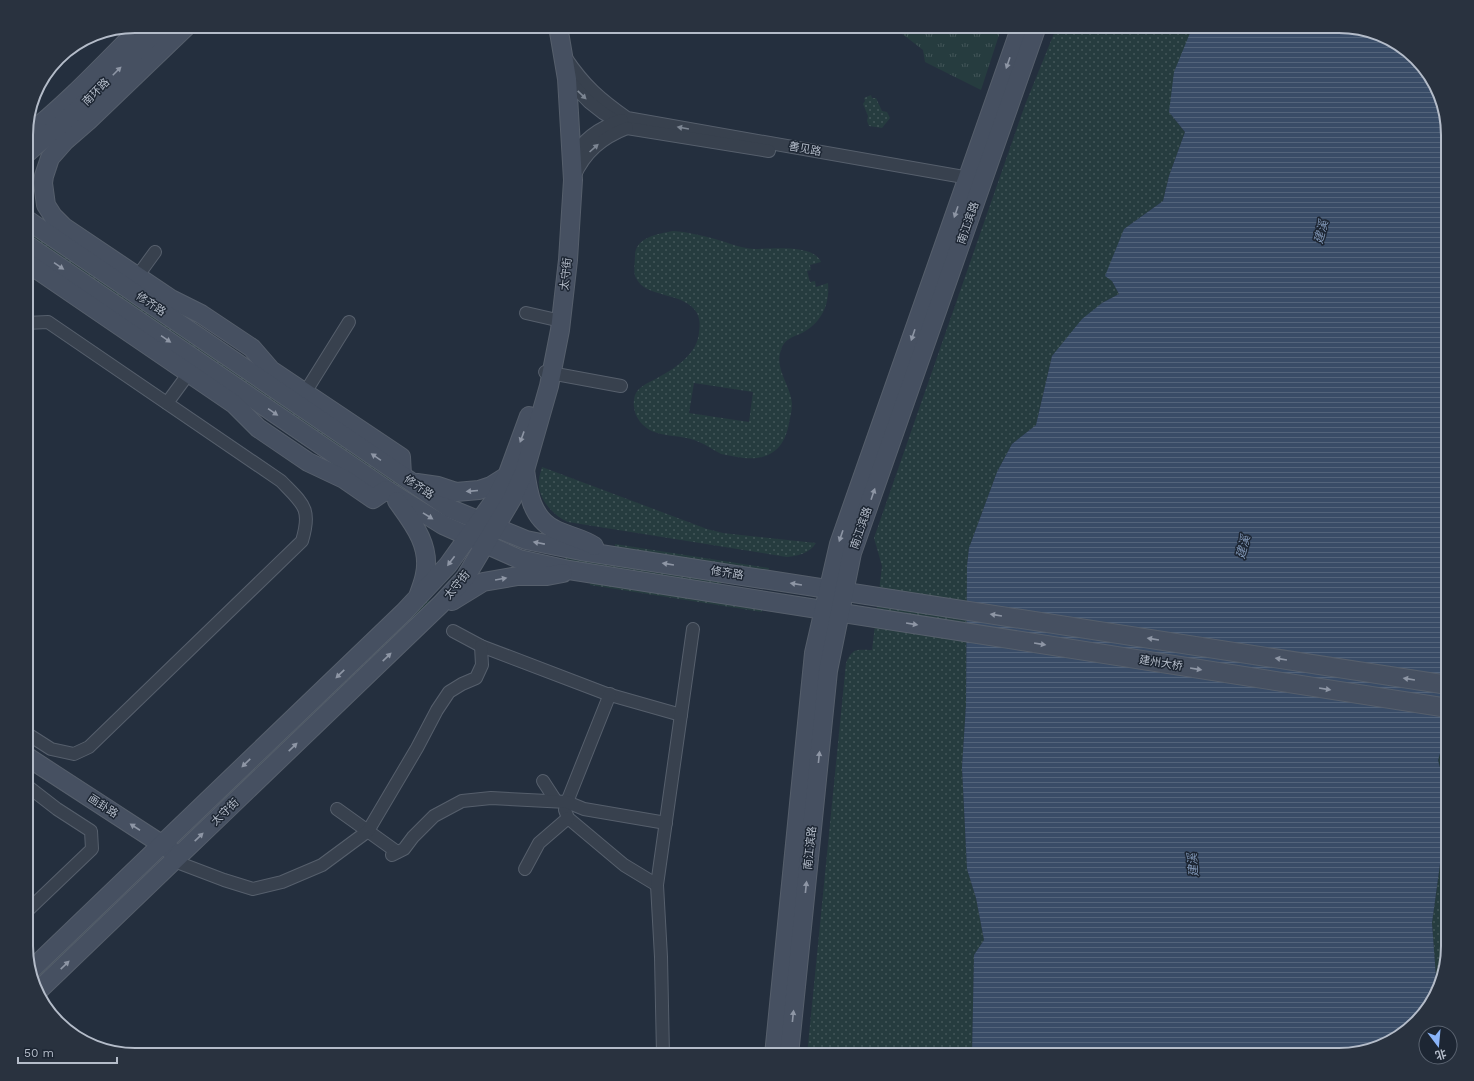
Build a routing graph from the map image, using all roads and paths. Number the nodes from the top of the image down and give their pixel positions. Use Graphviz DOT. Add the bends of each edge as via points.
graph roads {
  1 [pos="135,33"];
  2 [pos="154,33"];
  3 [pos="180,33"];
  4 [pos="551,33"];
  5 [pos="559,33"];
  6 [pos="1019,33"];
  7 [pos="1034,33"];
  8 [pos="120,34"];
  9 [pos="562,66"];
  10 [pos="35,113"];
  11 [pos="624,123"];
  12 [pos="60,125"];
  13 [pos="33,131"];
  14 [pos="33,148"];
  15 [pos="570,171"];
  16 [pos="975,182"];
  17 [pos="33,224"];
  18 [pos="76,252"];
  19 [pos="155,252"];
  20 [pos="33,254"];
  21 [pos="33,254"];
  22 [pos="133,283"];
  23 [pos="526,313"];
  24 [pos="557,320"];
  25 [pos="349,322"];
  26 [pos="33,323"];
  27 [pos="548,372"];
  28 [pos="189,373"];
  29 [pos="621,386"];
  30 [pos="301,398"];
  31 [pos="167,403"];
  32 [pos="525,470"];
  33 [pos="507,476"];
  34 [pos="407,478"];
  35 [pos="388,491"];
  36 [pos="488,524"];
  37 [pos="469,536"];
  38 [pos="485,544"];
  39 [pos="608,555"];
  40 [pos="575,571"];
  41 [pos="836,590"];
  42 [pos="876,596"];
  43 [pos="417,598"];
  44 [pos="832,611"];
  45 [pos="430,616"];
  46 [pos="873,618"];
  47 [pos="693,629"];
  48 [pos="453,631"];
  49 [pos="481,646"];
  50 [pos="1441,684"];
  51 [pos="610,694"];
  52 [pos="1441,707"];
  53 [pos="681,715"];
  54 [pos="33,737"];
  55 [pos="33,761"];
  56 [pos="33,773"];
  57 [pos="543,781"];
  58 [pos="33,790"];
  59 [pos="561,801"];
  60 [pos="337,809"];
  61 [pos="568,818"];
  62 [pos="666,823"];
  63 [pos="368,831"];
  64 [pos="157,849"];
  65 [pos="174,861"];
  66 [pos="525,869"];
  67 [pos="657,885"];
  68 [pos="33,905"];
  69 [pos="35,966"];
  70 [pos="42,987"];
  71 [pos="663,1048"];
  72 [pos="775,1048"];
  73 [pos="790,1048"];
  1 -- 13 [label="main road, 南环路"];
  12 -- 2 [label="main road, 南环路, one-way"];
  3 -- 22 [label="main road" via="65,141 50,158 44,176 46,206 52,216"];
  4 -- 9 [label="main road, 太守街"];
  5 -- 9 [label="main road, 太守街"];
  6 -- 16 [label="main road, 南江滨路, one-way"];
  7 -- 16 [label="main road, 南江滨路"];
  8 -- 10 [label="main road"];
  9 -- 11 [label="street" via="577,75"];
  9 -- 11 [label="street, one-way" via="589,102"];
  9 -- 15 [label="main road, 太守街"];
  15 -- 11 [label="street, one-way" via="580,165 590,151"];
  11 -- 15 [label="street" via="599,130 587,138 580,146"];
  11 -- 16 [label="street, 善见路"];
  12 -- 14 [label="main road, 南环路"];
  12 -- 18 [label="main road" via="37,165 33,184 41,216"];
  15 -- 24 [label="main road, 太守街" via="568,260"];
  16 -- 41 [label="main road, 南江滨路" via="852,553"];
  17 -- 18 [label="main road, 修齐路"];
  18 -- 22 [label="main road, 修齐路"];
  19 -- 22 [label="street"];
  20 -- 28 [label="main road"];
  21 -- 35 [label="main road, 修齐路, one-way"];
  22 -- 30 [label="main road, 修齐路"];
  23 -- 24 [label="street"];
  24 -- 27 [label="main road, 太守街"];
  25 -- 30 [label="street"];
  26 -- 31 [label="street" via="48,322"];
  27 -- 29 [label="street"];
  27 -- 32 [label="main road, 太守街" via="549,386"];
  27 -- 33 [label="main road, 太守街, one-way" via="542,381"];
  28 -- 31 [label="street"];
  28 -- 35 [label="main road" via="234,404 258,428 308,462 344,479 373,499"];
  30 -- 34 [label="main road, 修齐路"];
  31 -- 54 [label="street" via="281,481 298,498 306,510 307,524 302,541 89,747 74,754 51,749"];
  32 -- 36 [label="main road, 太守街" via="512,500"];
  32 -- 39 [label="main road" via="528,493 534,509 545,522 553,529 587,542"];
  33 -- 34 [label="main road, one-way" via="479,490 456,492"];
  33 -- 36 [label="main road, 太守街" via="496,498"];
  34 -- 36 [label="main road, 修齐路" via="451,509"];
  35 -- 37 [label="main road, 修齐路, one-way" via="443,525"];
  35 -- 43 [label="main road" via="422,538 426,560 425,573"];
  36 -- 37 [label="main road, 太守街"];
  36 -- 38 [label="main road, 太守街"];
  39 -- 36 [label="main road, 修齐路, one-way" via="526,540"];
  37 -- 38 [label="main road, 修齐路"];
  37 -- 43 [label="main road, 太守街, one-way" via="448,566"];
  38 -- 40 [label="main road, 修齐路" via="518,559"];
  38 -- 45 [label="main road, 太守街" via="464,578"];
  41 -- 39 [label="main road, 修齐路, one-way"];
  40 -- 44 [label="main road, 修齐路"];
  45 -- 40 [label="main road, one-way" via="483,582"];
  41 -- 42 [label="main road, 修齐路"];
  41 -- 44 [label="main road, 南江滨路"];
  50 -- 42 [label="main road, 建州大桥, one-way"];
  43 -- 64 [label="main road, 太守街, one-way"];
  44 -- 46 [label="main road, 修齐路"];
  44 -- 72 [label="main road, 南江滨路" via="814,653"];
  73 -- 44 [label="main road, 南江滨路, one-way"];
  65 -- 45 [label="main road, 太守街, one-way"];
  46 -- 52 [label="main road, 建州大桥, one-way"];
  47 -- 53 [label="street"];
  48 -- 49 [label="street"];
  49 -- 51 [label="street"];
  49 -- 63 [label="street" via="482,665 476,678 449,692"];
  51 -- 53 [label="street"];
  51 -- 59 [label="street"];
  53 -- 62 [label="street"];
  64 -- 55 [label="main road, 画卦路, one-way"];
  56 -- 64 [label="main road, 画卦路"];
  57 -- 59 [label="street"];
  58 -- 68 [label="street" via="91,831 92,849"];
  59 -- 61 [label="street"];
  59 -- 62 [label="street" via="584,809"];
  59 -- 63 [label="street" via="491,798 462,801 434,816 404,849 395,854"];
  60 -- 63 [label="street"];
  61 -- 66 [label="street" via="539,843"];
  61 -- 67 [label="street" via="624,864"];
  62 -- 67 [label="street"];
  63 -- 65 [label="street" via="322,865 282,882 253,889"];
  64 -- 65 [label="main road, 画卦路"];
  64 -- 69 [label="main road, 太守街"];
  70 -- 65 [label="main road, 太守街, one-way"];
  67 -- 71 [label="street"];
}
